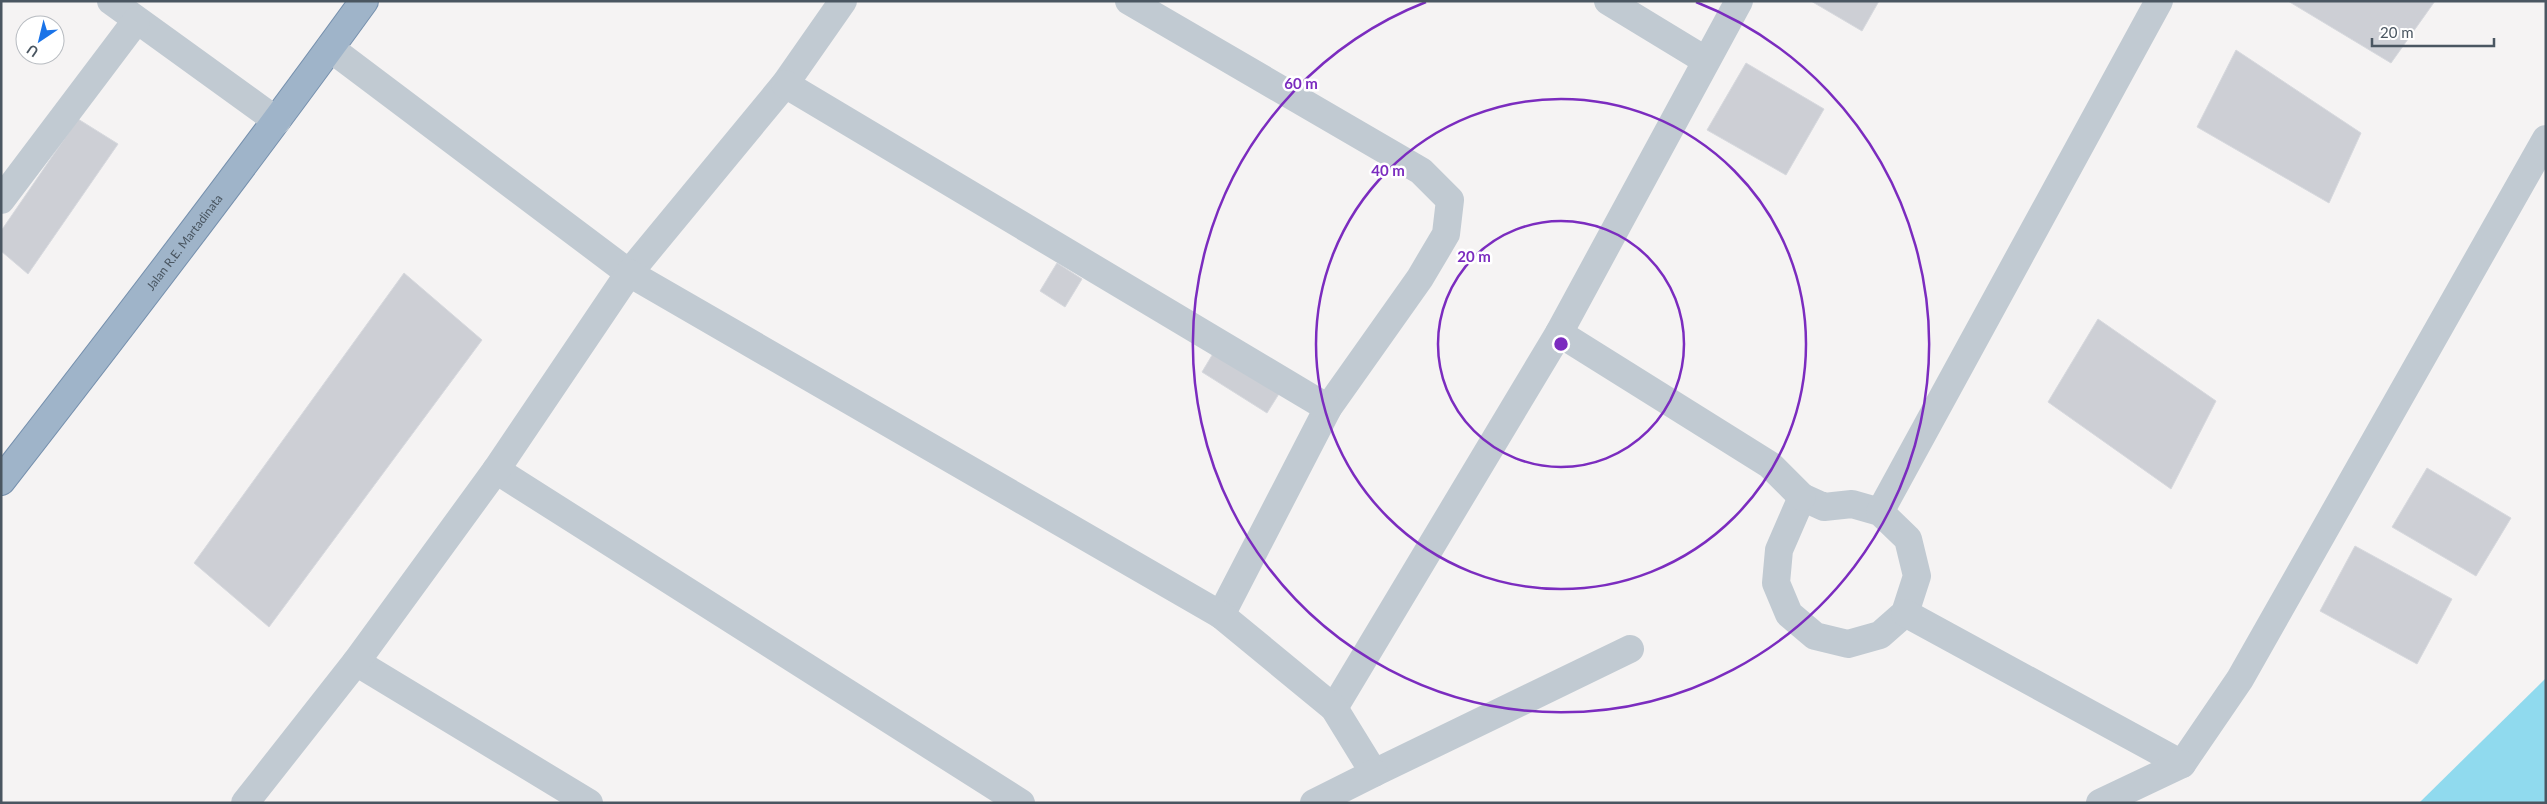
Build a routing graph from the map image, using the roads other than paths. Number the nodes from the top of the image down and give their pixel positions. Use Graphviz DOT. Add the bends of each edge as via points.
graph roads {
  1 [pos="111,1"];
  2 [pos="364,1"];
  3 [pos="843,1"];
  4 [pos="1129,1"];
  5 [pos="1608,1"];
  6 [pos="1739,1"];
  7 [pos="2159,1"];
  8 [pos="136,21"];
  9 [pos="330,48"];
  10 [pos="1705,60"];
  11 [pos="785,84"];
  12 [pos="277,121"];
  13 [pos="2546,139"];
  14 [pos="1,200"];
  15 [pos="629,273"];
  16 [pos="1559,333"];
  17 [pos="1328,408"];
  18 [pos="496,470"];
  19 [pos="1,481"];
  20 [pos="1802,497"];
  21 [pos="1880,512"];
  22 [pos="1905,612"];
  23 [pos="1221,615"];
  24 [pos="1630,649"];
  25 [pos="356,662"];
  26 [pos="1334,708"];
  27 [pos="2182,764"];
  28 [pos="1374,773"];
  29 [pos="245,803"];
  30 [pos="589,803"];
  31 [pos="1021,803"];
  32 [pos="1314,803"];
  33 [pos="2100,803"];
  1 -- 8 [label="street"];
  2 -- 9 [label="highway, Jalan R.E. Martadinata"];
  3 -- 11 [label="street"];
  4 -- 17 [label="street" via="1421,171 1450,200 1442,242"];
  5 -- 10 [label="street"];
  6 -- 10 [label="street"];
  7 -- 21 [label="street"];
  8 -- 12 [label="street"];
  8 -- 14 [label="street"];
  9 -- 12 [label="highway, Jalan R.E. Martadinata"];
  9 -- 15 [label="street"];
  10 -- 16 [label="street"];
  11 -- 15 [label="street"];
  11 -- 17 [label="street"];
  12 -- 19 [label="highway, Jalan R.E. Martadinata"];
  13 -- 27 [label="street" via="2240,679"];
  15 -- 18 [label="street"];
  15 -- 23 [label="street"];
  16 -- 20 [label="street" via="1770,465"];
  16 -- 26 [label="street"];
  17 -- 23 [label="street"];
  18 -- 25 [label="street"];
  18 -- 31 [label="street"];
  20 -- 21 [label="street" via="1824,507 1852,504"];
  20 -- 22 [label="street" via="1780,550 1776,583 1789,614 1815,636 1848,644 1880,635"];
  21 -- 22 [label="street" via="1908,539 1917,576"];
  22 -- 27 [label="street"];
  23 -- 26 [label="street"];
  24 -- 28 [label="street"];
  25 -- 29 [label="street"];
  25 -- 30 [label="street"];
  26 -- 28 [label="street"];
  27 -- 33 [label="street"];
  28 -- 32 [label="street"];
}
